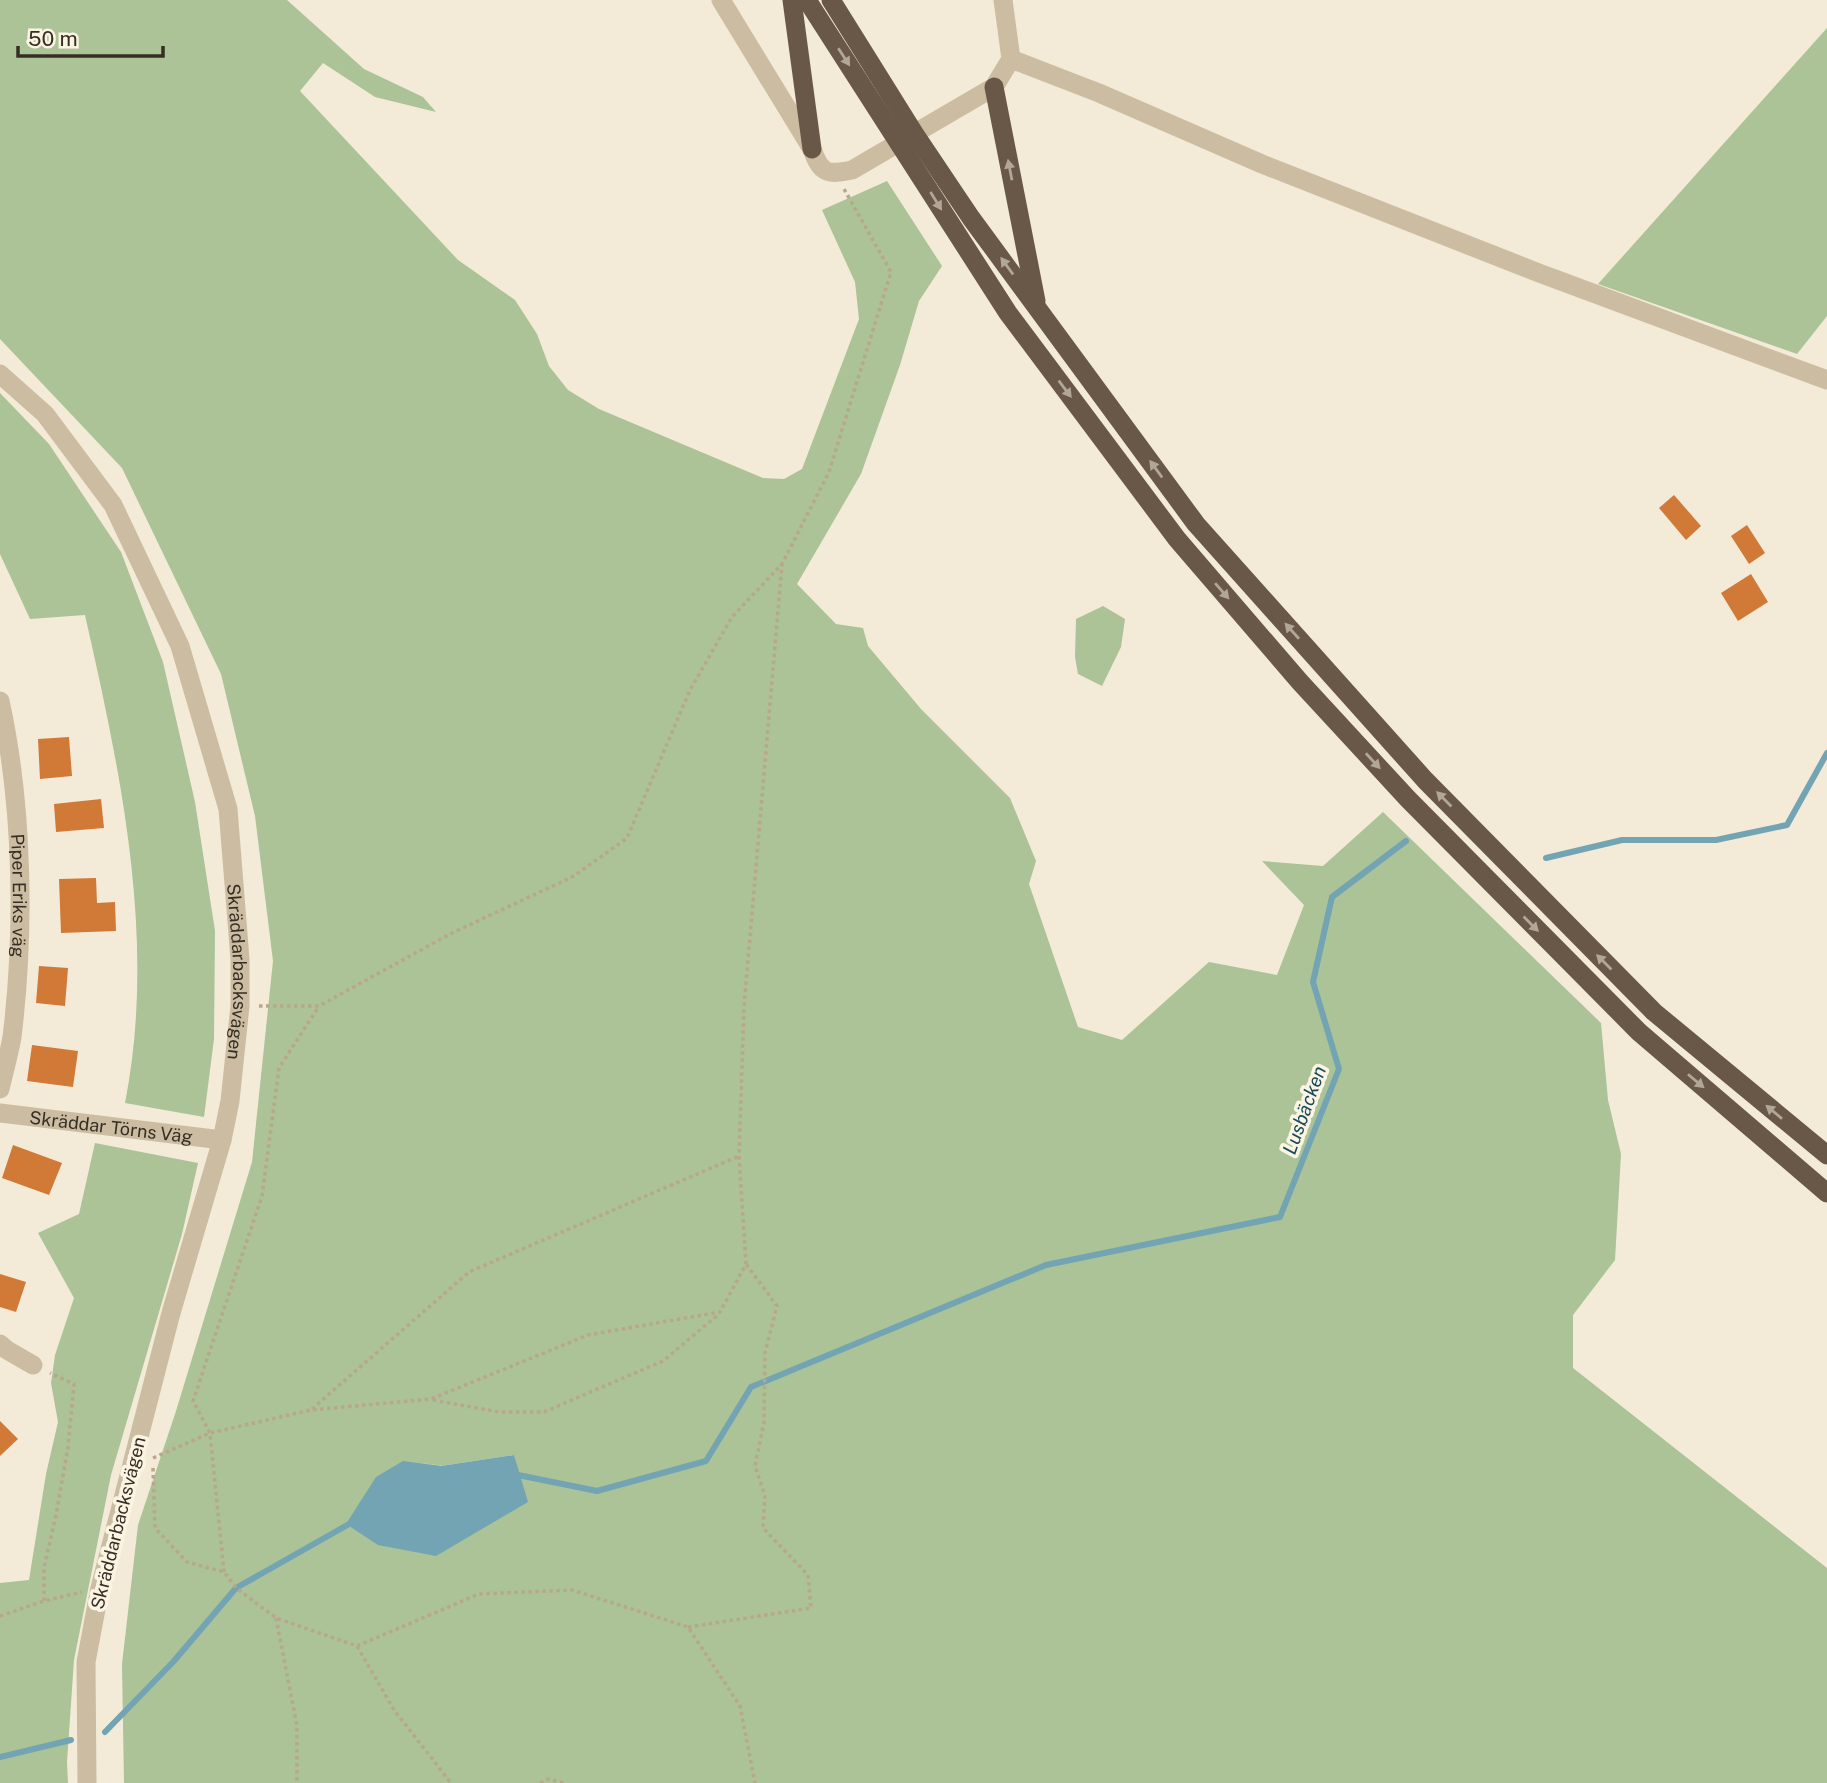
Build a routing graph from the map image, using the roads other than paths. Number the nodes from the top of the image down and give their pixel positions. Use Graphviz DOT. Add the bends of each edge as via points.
graph roads {
  1 [pos="721,0"];
  2 [pos="792,0"];
  3 [pos="807,0"];
  4 [pos="831,0"];
  5 [pos="1003,0"];
  6 [pos="1011,59"];
  7 [pos="994,87"];
  8 [pos="907,138"];
  9 [pos="812,149"];
  10 [pos="1038,309"];
  11 [pos="0,374"];
  12 [pos="1827,380"];
  13 [pos="0,701"];
  14 [pos="0,1089"];
  15 [pos="0,1113"];
  16 [pos="222,1140"];
  17 [pos="1827,1155"];
  18 [pos="1827,1193"];
  19 [pos="0,1344"];
  20 [pos="33,1365"];
  21 [pos="87,1783"];
  1 -- 9 [label="street"];
  2 -- 9 [label="highway"];
  3 -- 8 [label="highway, one-way"];
  4 -- 8 [label="highway"];
  5 -- 6 [label="street"];
  6 -- 7 [label="street"];
  6 -- 12 [label="street" via="1539,274"];
  7 -- 8 [label="street"];
  10 -- 7 [label="highway, one-way"];
  8 -- 9 [label="street" via="852,170 835,174 818,165"];
  10 -- 8 [label="highway, one-way"];
  8 -- 18 [label="highway, one-way" via="1016,323 1177,539 1300,682 1408,799 1639,1032"];
  17 -- 10 [label="highway, one-way" via="1654,1012 1425,780 1196,524"];
  11 -- 16 [label="street, Skräddarbacksvägen" via="45,415 113,505 180,646 229,809 240,1006"];
  13 -- 14 [label="street, Piper Eriks väg" via="19,837 20,920 12,1038"];
  15 -- 16 [label="street, Skräddar Törns Väg"];
  16 -- 21 [label="street, Skräddarbacksvägen" via="171,1313 143,1458 100,1588 86,1662"];
  19 -- 20 [label="street"];
}
